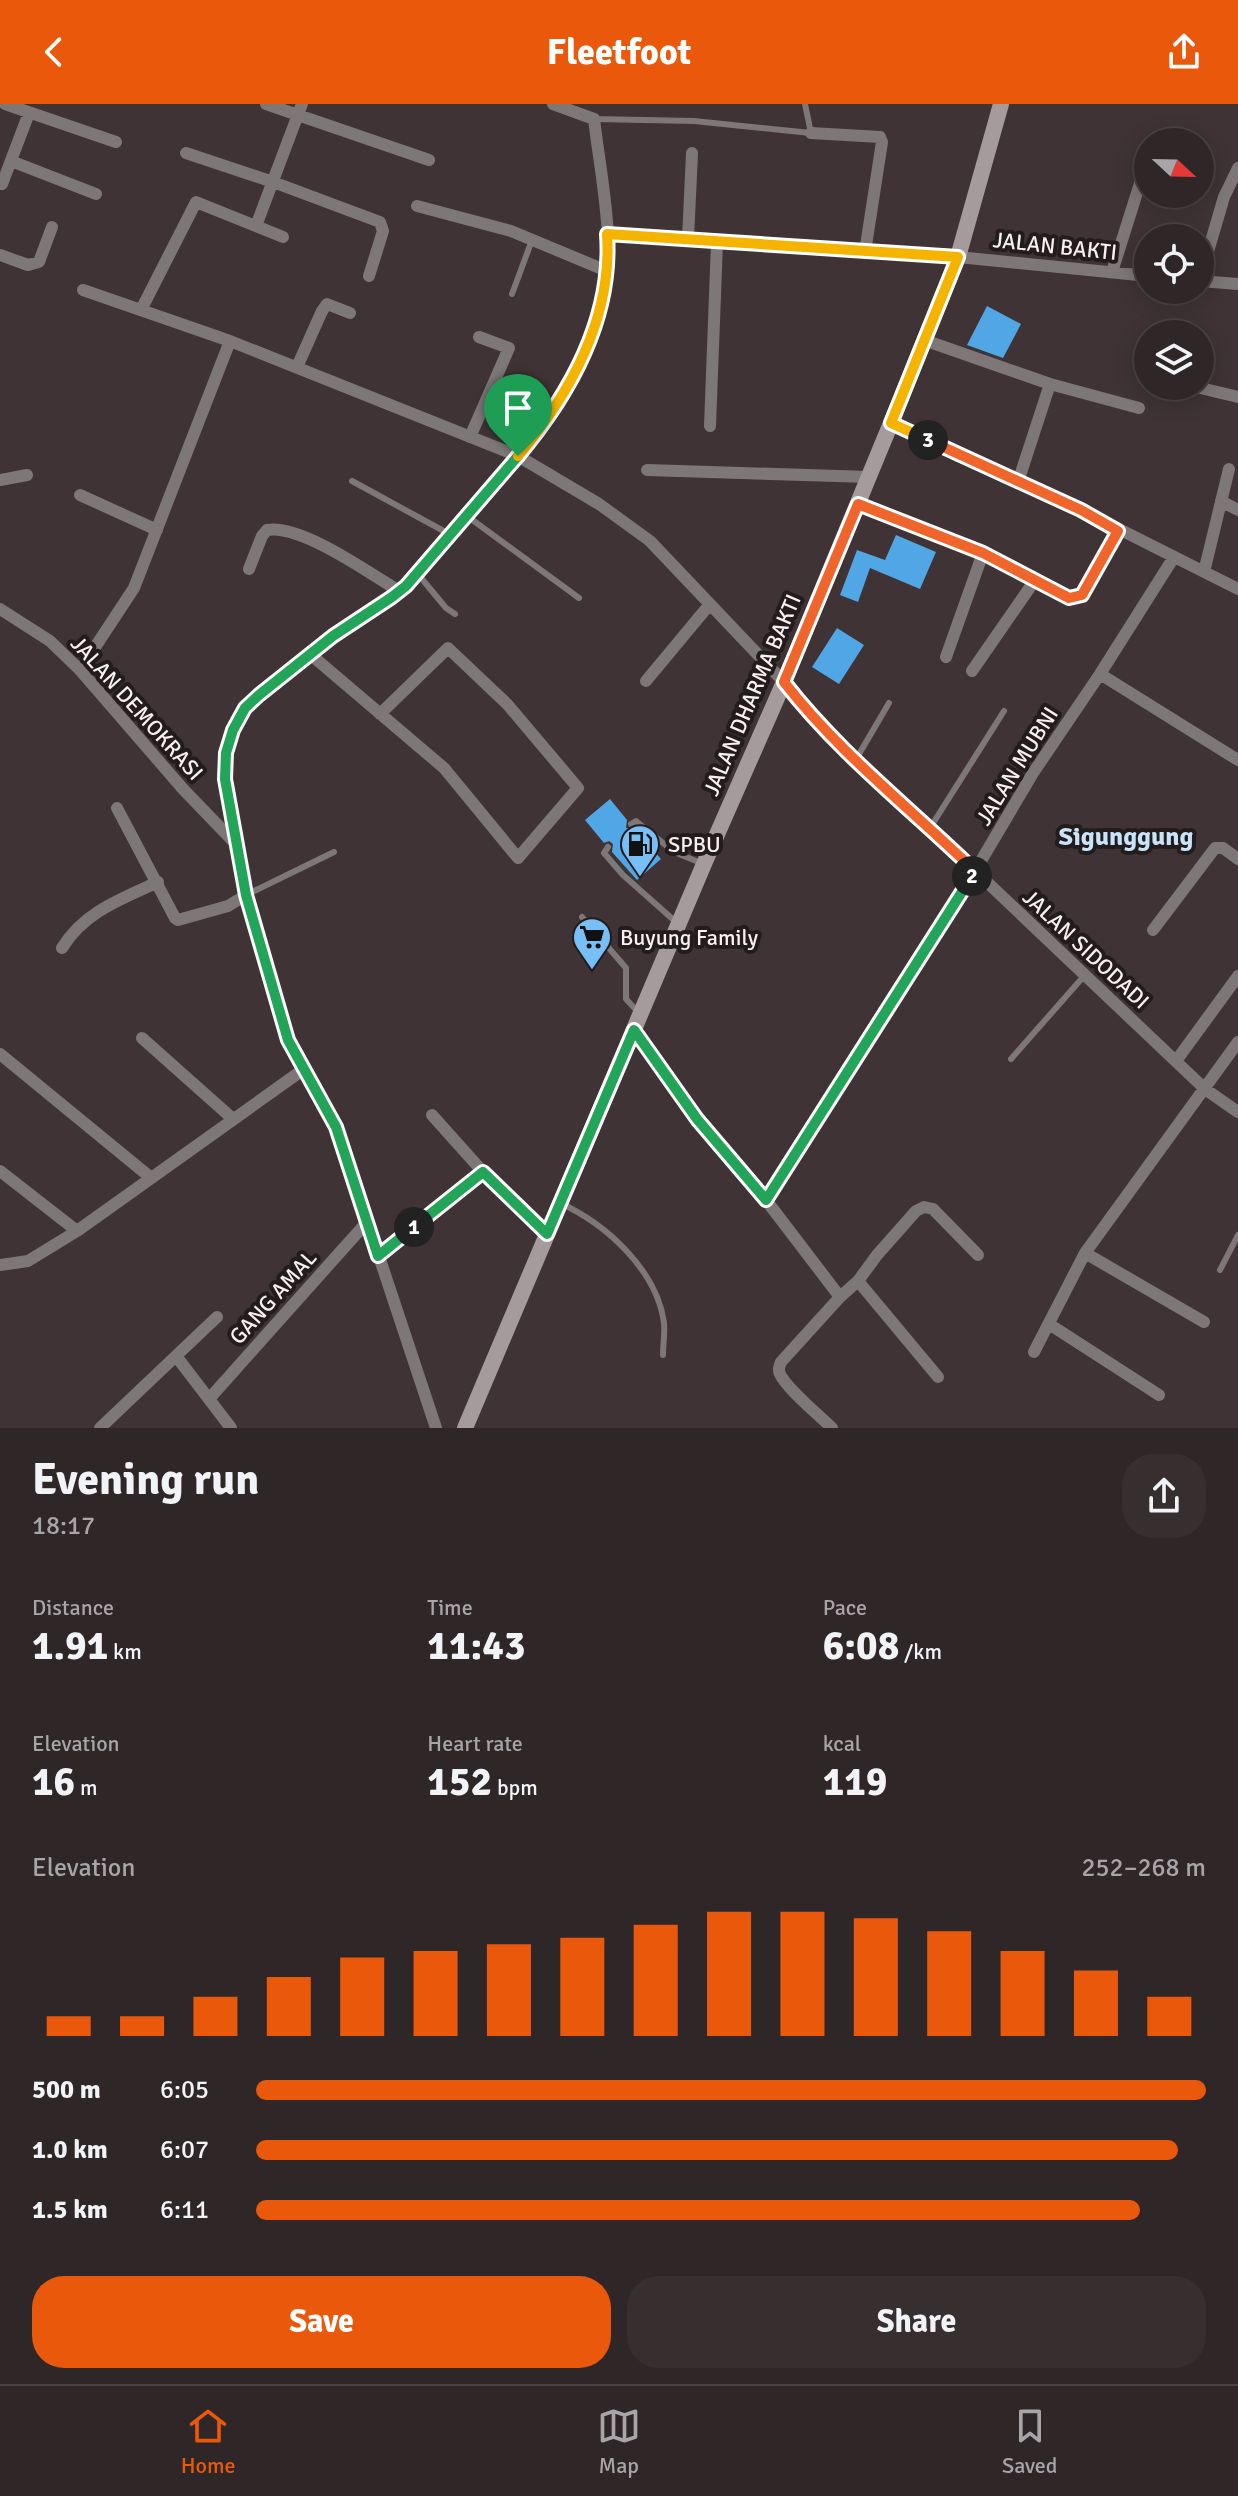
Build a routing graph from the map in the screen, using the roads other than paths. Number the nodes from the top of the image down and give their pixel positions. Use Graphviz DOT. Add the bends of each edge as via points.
graph roads {
  1 [pos="5,104"];
  2 [pos="266,104"];
  3 [pos="553,104"];
  4 [pos="805,104"];
  5 [pos="1001,104"];
  6 [pos="301,109"];
  7 [pos="29,113"];
  8 [pos="594,119"];
  9 [pos="811,133"];
  10 [pos="116,142"];
  11 [pos="186,153"];
  12 [pos="692,153"];
  13 [pos="429,160"];
  14 [pos="11,161"];
  15 [pos="1238,168"];
  16 [pos="273,182"];
  17 [pos="0,183"];
  18 [pos="96,194"];
  19 [pos="1134,202"];
  20 [pos="417,206"];
  21 [pos="256,226"];
  22 [pos="52,227"];
  23 [pos="1214,232"];
  24 [pos="607,234"];
  25 [pos="283,237"];
  26 [pos="688,239"];
  27 [pos="532,240"];
  28 [pos="717,243"];
  29 [pos="865,252"];
  30 [pos="0,255"];
  31 [pos="958,257"];
  32 [pos="607,271"];
  33 [pos="1112,272"];
  34 [pos="1134,274"];
  35 [pos="369,276"];
  36 [pos="1214,281"];
  37 [pos="1238,284"];
  38 [pos="83,290"];
  39 [pos="512,294"];
  40 [pos="141,310"];
  41 [pos="350,313"];
  42 [pos="479,337"];
  43 [pos="924,340"];
  44 [pos="230,341"];
  45 [pos="297,367"];
  46 [pos="1050,384"];
  47 [pos="1214,391"];
  48 [pos="1238,397"];
  49 [pos="1139,408"];
  50 [pos="891,423"];
  51 [pos="710,426"];
  52 [pos="470,437"];
  53 [pos="518,456"];
  54 [pos="1229,469"];
  55 [pos="647,470"];
  56 [pos="27,475"];
  57 [pos="869,477"];
  58 [pos="0,480"];
  59 [pos="352,481"];
  60 [pos="1018,482"];
  61 [pos="80,495"];
  62 [pos="1221,501"];
  63 [pos="858,504"];
  64 [pos="1238,510"];
  65 [pos="467,516"];
  66 [pos="157,530"];
  67 [pos="1118,531"];
  68 [pos="451,535"];
  69 [pos="983,553"];
  70 [pos="1174,557"];
  71 [pos="249,569"];
  72 [pos="1204,572"];
  73 [pos="417,573"];
  74 [pos="1035,580"];
  75 [pos="1238,589"];
  76 [pos="399,591"];
  77 [pos="579,598"];
  78 [pos="710,604"];
  79 [pos="0,609"];
  80 [pos="455,614"];
  81 [pos="310,654"];
  82 [pos="946,657"];
  83 [pos="80,670"];
  84 [pos="972,671"];
  85 [pos="1100,674"];
  86 [pos="646,681"];
  87 [pos="784,682"];
  88 [pos="889,703"];
  89 [pos="1004,711"];
  90 [pos="380,714"];
  91 [pos="1238,760"];
  92 [pos="855,761"];
  93 [pos="117,808"];
  94 [pos="631,824"];
  95 [pos="930,828"];
  96 [pos="236,844"];
  97 [pos="608,847"];
  98 [pos="334,852"];
  99 [pos="1238,859"];
  100 [pos="704,864"];
  101 [pos="975,871"];
  102 [pos="158,882"];
  103 [pos="246,895"];
  104 [pos="582,917"];
  105 [pos="679,925"];
  106 [pos="1153,930"];
  107 [pos="62,948"];
  108 [pos="1084,976"];
  109 [pos="1238,976"];
  110 [pos="637,1023"];
  111 [pos="142,1038"];
  112 [pos="1238,1042"];
  113 [pos="0,1054"];
  114 [pos="1011,1059"];
  115 [pos="1176,1061"];
  116 [pos="304,1069"];
  117 [pos="1205,1089"];
  118 [pos="1238,1112"];
  119 [pos="432,1115"];
  120 [pos="233,1119"];
  121 [pos="0,1171"];
  122 [pos="483,1172"];
  123 [pos="150,1177"];
  124 [pos="766,1200"];
  125 [pos="560,1203"];
  126 [pos="367,1222"];
  127 [pos="77,1231"];
  128 [pos="547,1234"];
  129 [pos="1238,1235"];
  130 [pos="1085,1253"];
  131 [pos="978,1255"];
  132 [pos="378,1256"];
  133 [pos="0,1265"];
  134 [pos="1220,1270"];
  135 [pos="858,1281"];
  136 [pos="840,1297"];
  137 [pos="217,1317"];
  138 [pos="1204,1322"];
  139 [pos="1049,1324"];
  140 [pos="1034,1352"];
  141 [pos="663,1355"];
  142 [pos="176,1356"];
  143 [pos="938,1377"];
  144 [pos="1159,1395"];
  145 [pos="209,1399"];
  146 [pos="100,1428"];
  147 [pos="231,1428"];
  148 [pos="436,1428"];
  149 [pos="465,1428"];
  150 [pos="832,1428"];
  1 -- 7 [label="street"];
  2 -- 6 [label="street"];
  3 -- 8 [label="street"];
  4 -- 9 [label="lane"];
  5 -- 31 [label="main road, JALAN DHARMA BAKTI"];
  6 -- 13 [label="street"];
  6 -- 16 [label="street"];
  7 -- 10 [label="street"];
  7 -- 14 [label="street"];
  8 -- 9 [label="lane" via="694,121"];
  8 -- 24 [label="street"];
  9 -- 29 [label="street" via="880,137"];
  11 -- 16 [label="street"];
  12 -- 26 [label="street"];
  14 -- 17 [label="street"];
  14 -- 18 [label="street"];
  15 -- 23 [label="street"];
  16 -- 21 [label="street"];
  16 -- 35 [label="street" via="383,225"];
  19 -- 33 [label="street"];
  20 -- 27 [label="street"];
  21 -- 25 [label="street"];
  21 -- 40 [label="street" via="196,202"];
  22 -- 30 [label="street" via="39,262 28,265"];
  24 -- 26 [label="street, JALAN BAKTI"];
  24 -- 32 [label="street"];
  26 -- 28 [label="street, JALAN BAKTI"];
  27 -- 32 [label="street"];
  27 -- 39 [label="lane"];
  28 -- 29 [label="street, JALAN BAKTI"];
  28 -- 51 [label="street"];
  29 -- 31 [label="street, JALAN BAKTI"];
  31 -- 33 [label="street, JALAN BAKTI"];
  31 -- 43 [label="main road, JALAN DHARMA BAKTI"];
  32 -- 53 [label="street" via="605,295 580,364 566,393"];
  33 -- 34 [label="street, JALAN BAKTI"];
  36 -- 37 [label="street"];
  38 -- 40 [label="street, JALAN SIDODADI"];
  40 -- 44 [label="street, JALAN SIDODADI"];
  41 -- 45 [label="street" via="327,304"];
  42 -- 52 [label="street" via="509,348"];
  43 -- 46 [label="street"];
  43 -- 50 [label="main road, JALAN DHARMA BAKTI"];
  44 -- 45 [label="street, JALAN SIDODADI"];
  44 -- 66 [label="street"];
  45 -- 52 [label="street, JALAN SIDODADI"];
  46 -- 49 [label="street"];
  46 -- 60 [label="street"];
  47 -- 48 [label="street"];
  50 -- 57 [label="main road, JALAN DHARMA BAKTI"];
  50 -- 60 [label="street"];
  52 -- 53 [label="street, JALAN SIDODADI"];
  53 -- 65 [label="street"];
  53 -- 78 [label="street, JALAN SIDODADI" via="628,524"];
  54 -- 62 [label="street"];
  55 -- 57 [label="street"];
  56 -- 58 [label="street"];
  57 -- 63 [label="main road, JALAN DHARMA BAKTI"];
  59 -- 68 [label="lane"];
  60 -- 67 [label="street"];
  61 -- 66 [label="street"];
  62 -- 64 [label="street"];
  62 -- 72 [label="street"];
  63 -- 69 [label="street"];
  63 -- 87 [label="main road, JALAN DHARMA BAKTI"];
  65 -- 68 [label="street"];
  65 -- 77 [label="lane"];
  66 -- 83 [label="street" via="134,588"];
  67 -- 70 [label="street"];
  67 -- 74 [label="street" via="1082,595 1069,598"];
  68 -- 73 [label="street"];
  69 -- 74 [label="street"];
  69 -- 82 [label="street"];
  70 -- 72 [label="street"];
  70 -- 85 [label="street, JALAN MUBNI"];
  71 -- 76 [label="street" via="262,536 278,528 295,532"];
  72 -- 75 [label="street"];
  73 -- 76 [label="street"];
  73 -- 80 [label="lane"];
  74 -- 84 [label="street"];
  76 -- 81 [label="street"];
  78 -- 86 [label="street"];
  78 -- 87 [label="street, JALAN SIDODADI"];
  79 -- 83 [label="street, JALAN DEMOKRASI" via="50,641"];
  81 -- 90 [label="street"];
  81 -- 96 [label="street" via="252,701 233,730 225,779"];
  83 -- 96 [label="street, JALAN DEMOKRASI"];
  85 -- 91 [label="street"];
  85 -- 101 [label="street, JALAN MUBNI"];
  87 -- 92 [label="street, JALAN SIDODADI"];
  87 -- 100 [label="main road, JALAN DHARMA BAKTI"];
  88 -- 92 [label="lane"];
  89 -- 95 [label="lane"];
  90 -- 90 [label="street" via="448,648 508,705 578,788 518,858 444,768"];
  92 -- 95 [label="street, JALAN SIDODADI"];
  93 -- 102 [label="street"];
  94 -- 100 [label="lane" via="636,821 674,852"];
  95 -- 101 [label="street, JALAN SIDODADI"];
  96 -- 103 [label="street"];
  97 -- 105 [label="lane" via="604,853 623,875"];
  98 -- 103 [label="lane"];
  99 -- 106 [label="street" via="1215,848"];
  100 -- 105 [label="main road, JALAN DHARMA BAKTI"];
  101 -- 108 [label="street, JALAN SIDODADI"];
  101 -- 124 [label="street, JALAN MUBNI"];
  102 -- 103 [label="street" via="178,920 228,906"];
  102 -- 107 [label="street" via="86,919"];
  103 -- 116 [label="street" via="288,1040"];
  104 -- 110 [label="lane" via="626,968 626,999"];
  105 -- 110 [label="main road, JALAN DHARMA BAKTI"];
  108 -- 114 [label="lane"];
  108 -- 115 [label="street, JALAN SIDODADI"];
  109 -- 115 [label="street"];
  110 -- 124 [label="street" via="697,1119"];
  110 -- 125 [label="main road, JALAN DHARMA BAKTI"];
  111 -- 120 [label="street"];
  112 -- 117 [label="street"];
  113 -- 123 [label="street"];
  115 -- 117 [label="street, JALAN SIDODADI"];
  116 -- 120 [label="street"];
  116 -- 126 [label="street" via="336,1127"];
  117 -- 118 [label="street, JALAN SIDODADI"];
  117 -- 130 [label="street"];
  119 -- 122 [label="street"];
  120 -- 123 [label="street"];
  121 -- 127 [label="street"];
  122 -- 128 [label="street"];
  122 -- 132 [label="street"];
  123 -- 127 [label="street"];
  124 -- 136 [label="street"];
  125 -- 128 [label="main road, JALAN DHARMA BAKTI"];
  125 -- 141 [label="lane" via="593,1221 652,1286 664,1324"];
  126 -- 132 [label="street"];
  126 -- 145 [label="street, GANG AMAL"];
  127 -- 133 [label="street" via="28,1261"];
  128 -- 149 [label="main road, JALAN DHARMA BAKTI"];
  129 -- 134 [label="lane"];
  130 -- 138 [label="street"];
  130 -- 139 [label="street"];
  131 -- 135 [label="street" via="933,1209 924,1207"];
  132 -- 148 [label="street"];
  135 -- 136 [label="street"];
  135 -- 143 [label="street"];
  136 -- 150 [label="street" via="779,1367 785,1381"];
  137 -- 142 [label="street"];
  139 -- 140 [label="street"];
  139 -- 144 [label="street"];
  142 -- 145 [label="street"];
  142 -- 146 [label="street"];
  145 -- 147 [label="street"];
}
